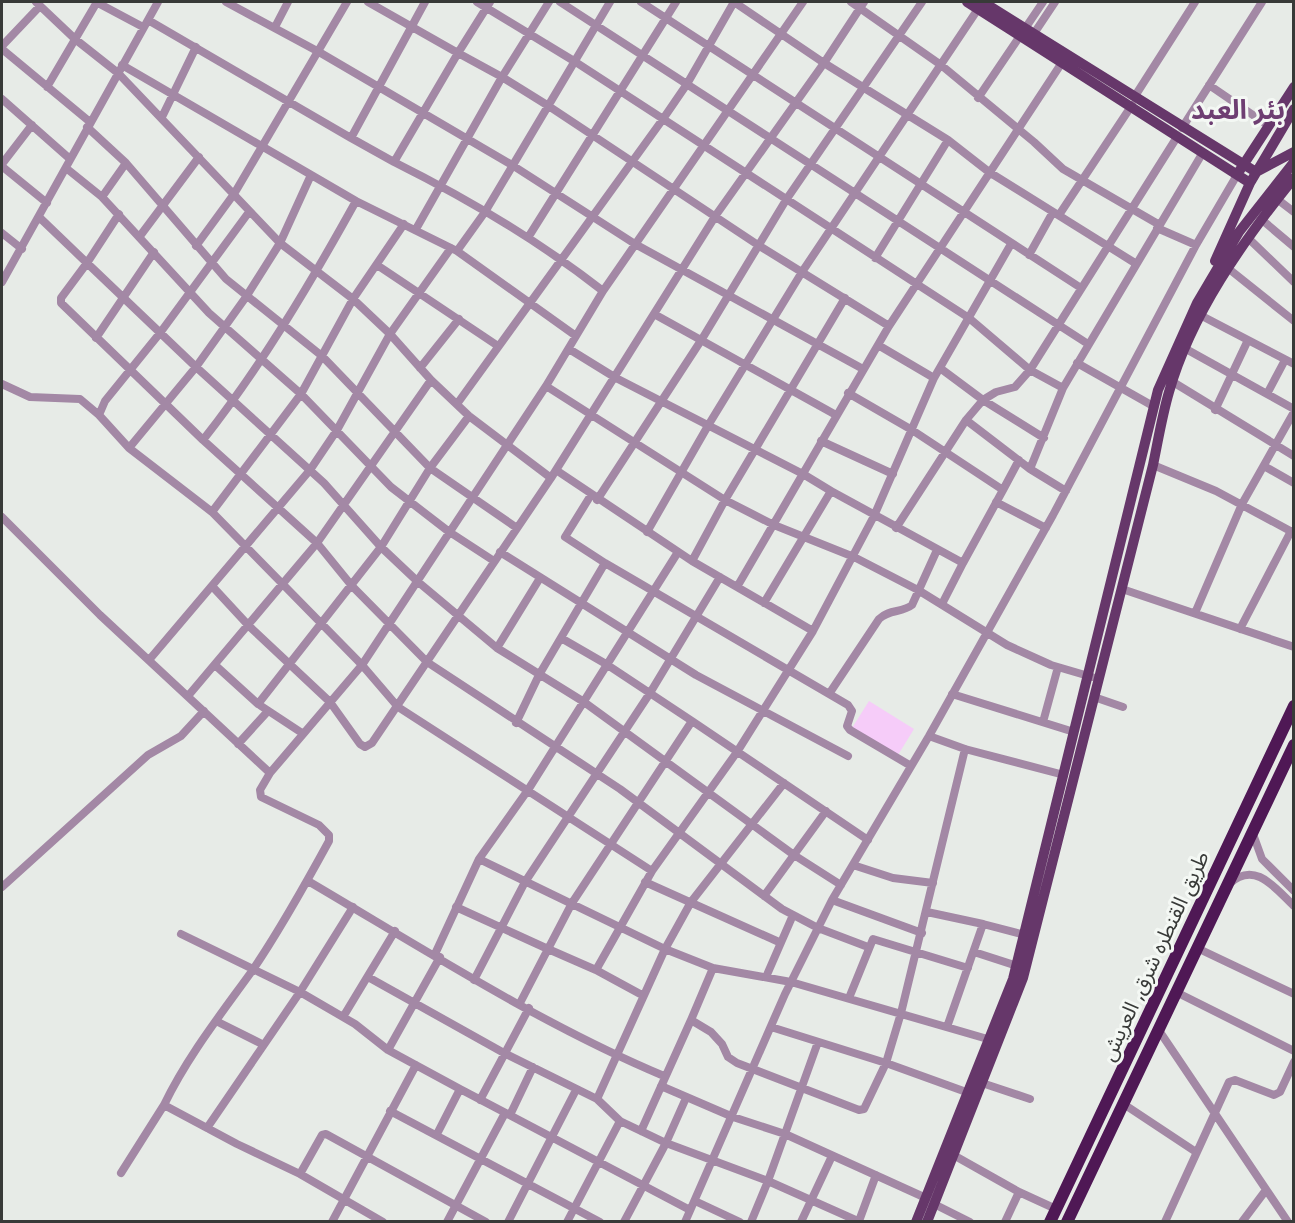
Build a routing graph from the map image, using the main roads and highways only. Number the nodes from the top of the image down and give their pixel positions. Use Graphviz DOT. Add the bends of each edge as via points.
graph roads {
  1 [pos="967,2"];
  2 [pos="981,5"];
  3 [pos="1028,34"];
  4 [pos="1293,87"];
  5 [pos="1133,100"];
  6 [pos="1293,109"];
  7 [pos="1180,132"];
  8 [pos="1293,152"];
  9 [pos="1293,162"];
  10 [pos="1244,165"];
  11 [pos="1256,172"];
  12 [pos="1237,175"];
  13 [pos="1293,178"];
  14 [pos="1250,183"];
  15 [pos="1278,191"];
  16 [pos="1197,303"];
  17 [pos="1293,706"];
  18 [pos="1293,745"];
  19 [pos="1045,875"];
  20 [pos="1000,1027"];
  21 [pos="950,1153"];
  22 [pos="930,1201"];
  23 [pos="916,1221"];
  24 [pos="927,1221"];
  25 [pos="1050,1221"];
  26 [pos="1067,1221"];
  1 -- 2 [label="main road"];
  2 -- 3 [label="main road"];
  3 -- 5 [label="main road"];
  3 -- 5 [label="main road" via="1063,61"];
  4 -- 10 [label="main road"];
  5 -- 7 [label="main road"];
  6 -- 11 [label="main road"];
  7 -- 10 [label="main road"];
  7 -- 12 [label="main road" via="1202,153"];
  8 -- 11 [label="main road"];
  9 -- 15 [label="main road"];
  10 -- 11 [label="main road"];
  10 -- 12 [label="main road"];
  11 -- 14 [label="main road"];
  12 -- 14 [label="main road"];
  13 -- 15 [label="main road"];
  14 -- 16 [label="main road"];
  15 -- 16 [label="main road" via="1248,219"];
  15 -- 19 [label="main road" via="1200,315 1173,382"];
  16 -- 19 [label="main road" via="1153,406 1074,732"];
  17 -- 25 [label="highway, طريق القنطره شرق, العريش"];
  18 -- 26 [label="highway, طريق القنطره شرق, العريش"];
  19 -- 20 [label="main road"];
  19 -- 20 [label="main road" via="1023,978"];
  20 -- 21 [label="main road" via="982,1083"];
  20 -- 21 [label="main road" via="969,1093"];
  21 -- 22 [label="main road"];
  22 -- 23 [label="main road"];
  22 -- 24 [label="main road"];
}
